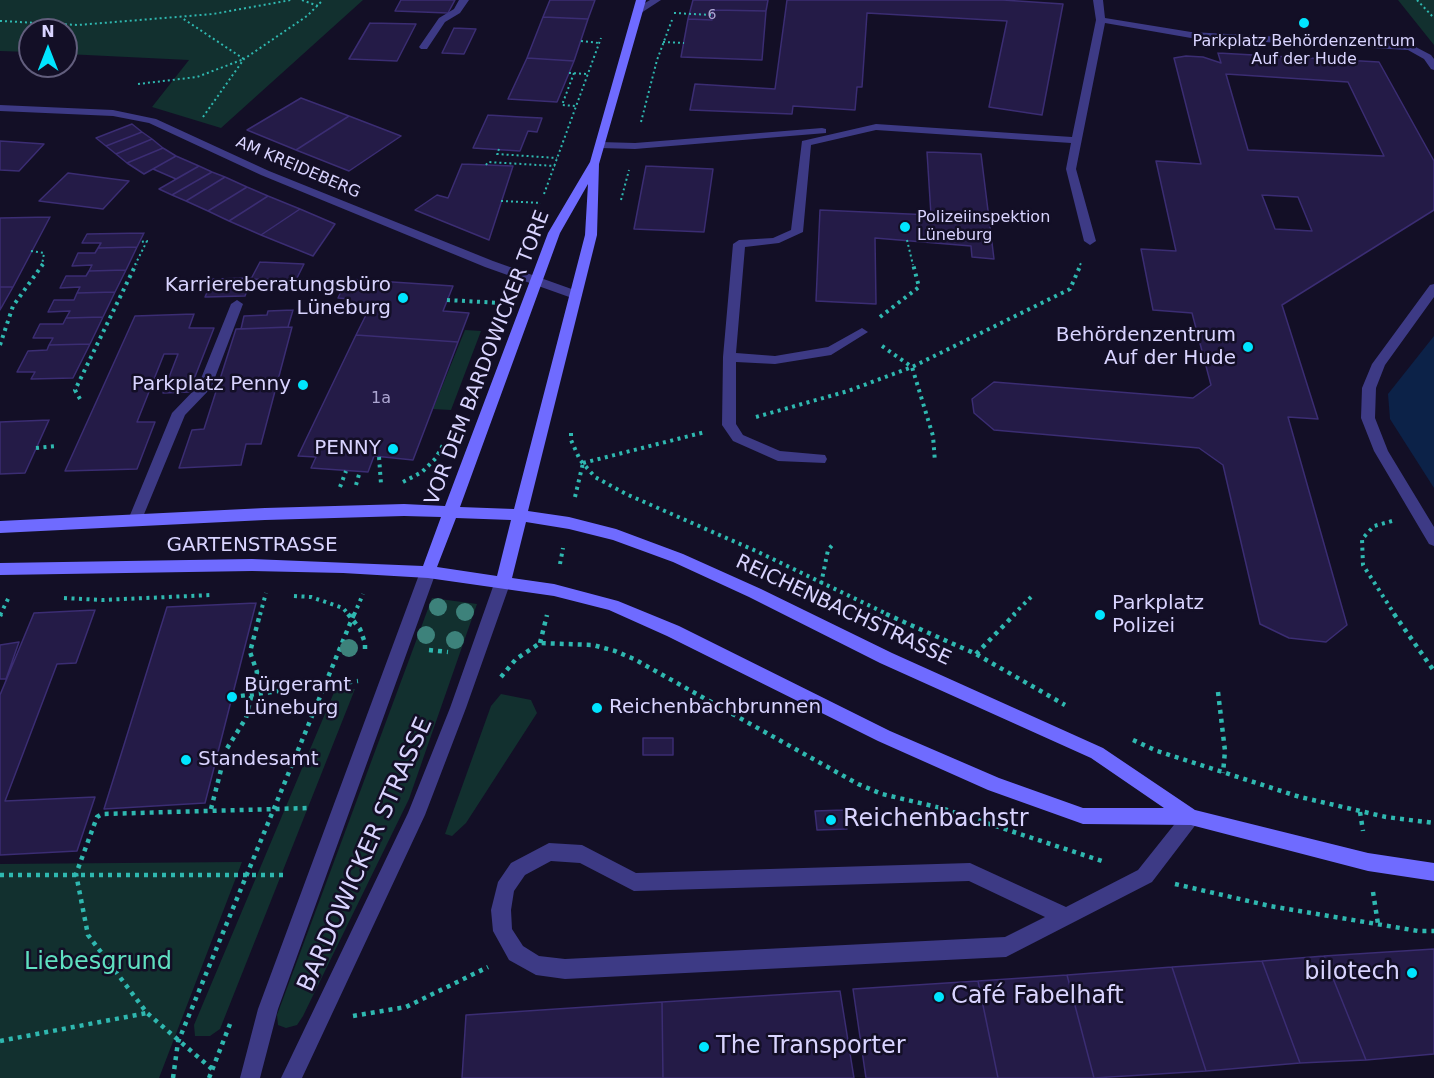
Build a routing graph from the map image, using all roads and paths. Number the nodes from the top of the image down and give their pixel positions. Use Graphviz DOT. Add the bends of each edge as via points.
graph roads {
  1 [pos="291,0"];
  2 [pos="302,0"];
  3 [pos="323,0"];
  4 [pos="464,0"];
  5 [pos="641,0"];
  6 [pos="656,0"];
  7 [pos="1098,0"];
  8 [pos="1417,0"];
  9 [pos="318,6"];
  10 [pos="638,11"];
  11 [pos="674,13"];
  12 [pos="712,15"];
  13 [pos="182,17"];
  14 [pos="1434,18"];
  15 [pos="1101,20"];
  16 [pos="0,21"];
  17 [pos="581,41"];
  18 [pos="663,42"];
  19 [pos="599,43"];
  20 [pos="684,43"];
  21 [pos="424,47"];
  22 [pos="244,59"];
  23 [pos="1434,67"];
  24 [pos="588,74"];
  25 [pos="138,84"];
  26 [pos="576,106"];
  27 [pos="0,108"];
  28 [pos="204,117"];
  29 [pos="876,127"];
  30 [pos="1077,140"];
  31 [pos="600,145"];
  32 [pos="499,149"];
  33 [pos="557,158"];
  34 [pos="595,162"];
  35 [pos="486,165"];
  36 [pos="555,166"];
  37 [pos="501,201"];
  38 [pos="541,203"];
  39 [pos="907,240"];
  40 [pos="1090,241"];
  41 [pos="139,242"];
  42 [pos="31,251"];
  43 [pos="128,265"];
  44 [pos="135,265"];
  45 [pos="537,281"];
  46 [pos="118,287"];
  47 [pos="124,287"];
  48 [pos="1434,288"];
  49 [pos="576,295"];
  50 [pos="447,300"];
  51 [pos="500,303"];
  52 [pos="237,304"];
  53 [pos="105,312"];
  54 [pos="112,312"];
  55 [pos="2,328"];
  56 [pos="862,332"];
  57 [pos="93,338"];
  58 [pos="99,338"];
  59 [pos="0,345"];
  60 [pos="729,357"];
  61 [pos="81,363"];
  62 [pos="88,363"];
  63 [pos="912,368"];
  64 [pos="80,399"];
  65 [pos="729,425"];
  66 [pos="57,446"];
  67 [pos="36,447"];
  68 [pos="379,457"];
  69 [pos="820,459"];
  70 [pos="935,462"];
  71 [pos="583,463"];
  72 [pos="345,471"];
  73 [pos="381,488"];
  74 [pos="338,493"];
  75 [pos="451,511"];
  76 [pos="1419,514"];
  77 [pos="519,515"];
  78 [pos="135,520"];
  79 [pos="569,523"];
  80 [pos="0,527"];
  81 [pos="1434,540"];
  82 [pos="834,543"];
  83 [pos="0,569"];
  84 [pos="428,572"];
  85 [pos="503,581"];
  86 [pos="821,584"];
  87 [pos="554,590"];
  88 [pos="266,593"];
  89 [pos="0,594"];
  90 [pos="254,594"];
  91 [pos="277,594"];
  92 [pos="219,595"];
  93 [pos="289,595"];
  94 [pos="1032,596"];
  95 [pos="56,597"];
  96 [pos="0,616"];
  97 [pos="352,618"];
  98 [pos="365,643"];
  99 [pos="400,647"];
  100 [pos="976,654"];
  101 [pos="477,655"];
  102 [pos="366,665"];
  103 [pos="1434,670"];
  104 [pos="364,673"];
  105 [pos="324,684"];
  106 [pos="1218,692"];
  107 [pos="252,694"];
  108 [pos="232,697"];
  109 [pos="1074,710"];
  110 [pos="1125,736"];
  111 [pos="1223,773"];
  112 [pos="274,807"];
  113 [pos="313,808"];
  114 [pos="211,809"];
  115 [pos="1191,817"];
  116 [pos="1434,823"];
  117 [pos="1434,872"];
  118 [pos="76,874"];
  119 [pos="247,874"];
  120 [pos="0,875"];
  121 [pos="287,875"];
  122 [pos="1066,917"];
  123 [pos="516,953"];
  124 [pos="147,1013"];
  125 [pos="352,1016"];
  126 [pos="0,1041"];
  127 [pos="178,1042"];
  128 [pos="173,1078"];
  129 [pos="209,1078"];
  130 [pos="250,1078"];
  131 [pos="291,1078"];
  1 -- 13 [label="path"];
  2 -- 9 [label="path"];
  3 -- 9 [label="path"];
  4 -- 21 [label="street" via="457,11 442,20"];
  5 -- 10 [label="main road, VOR DEM BARDOWICKER TORE"];
  6 -- 10 [label="street"];
  7 -- 15 [label="street"];
  8 -- 14 [label="path"];
  9 -- 22 [label="path"];
  10 -- 31 [label="main road, VOR DEM BARDOWICKER TORE"];
  11 -- 12 [label="path"];
  13 -- 16 [label="path" via="78,25"];
  13 -- 22 [label="path"];
  15 -- 23 [label="street" via="1191,35 1410,47 1428,57"];
  15 -- 30 [label="street"];
  17 -- 19 [label="path"];
  18 -- 20 [label="path"];
  22 -- 25 [label="path" via="197,76"];
  22 -- 28 [label="path"];
  24 -- 26 [label="path" via="571,73 562,105"];
  27 -- 45 [label="street, AM KREIDEBERG" via="138,116 265,173"];
  29 -- 30 [label="street"];
  29 -- 31 [label="street" via="635,146"];
  29 -- 60 [label="street" via="806,143 797,232 774,241 739,244"];
  30 -- 40 [label="street" via="1071,169"];
  31 -- 34 [label="main road, VOR DEM BARDOWICKER TORE"];
  32 -- 33 [label="path" via="497,154"];
  34 -- 45 [label="main road, VOR DEM BARDOWICKER TORE" via="554,233"];
  34 -- 49 [label="main road, VOR DEM BARDOWICKER TORE" via="591,235"];
  35 -- 36 [label="path" via="488,162"];
  37 -- 38 [label="path"];
  39 -- 56 [label="path" via="919,287"];
  40 -- 63 [label="path" via="1070,289"];
  41 -- 44 [label="path" via="147,241"];
  42 -- 55 [label="path" via="44,253 44,263"];
  43 -- 44 [label="path"];
  44 -- 47 [label="path"];
  45 -- 49 [label="street, AM KREIDEBERG"];
  45 -- 75 [label="main road, VOR DEM BARDOWICKER TORE"];
  46 -- 47 [label="path"];
  47 -- 54 [label="path"];
  48 -- 76 [label="street" via="1379,364 1369,388 1368,418 1380,451"];
  49 -- 77 [label="main road, VOR DEM BARDOWICKER TORE"];
  50 -- 51 [label="path"];
  52 -- 78 [label="street" via="204,388 179,413"];
  53 -- 54 [label="path"];
  54 -- 58 [label="path"];
  55 -- 59 [label="path"];
  56 -- 60 [label="street" via="831,351 776,360"];
  56 -- 63 [label="path"];
  57 -- 58 [label="path"];
  58 -- 62 [label="path"];
  60 -- 65 [label="street"];
  61 -- 62 [label="path"];
  62 -- 64 [label="path" via="75,390"];
  63 -- 65 [label="path"];
  63 -- 70 [label="path" via="933,436"];
  65 -- 69 [label="street" via="738,438 778,456"];
  65 -- 71 [label="path"];
  66 -- 67 [label="path"];
  68 -- 73 [label="path"];
  71 -- 79 [label="path"];
  71 -- 86 [label="path" via="595,477 626,494"];
  72 -- 74 [label="path"];
  75 -- 77 [label="main road, REICHENBACHSTRASSE"];
  75 -- 78 [label="main road, GARTENSTRASSE"];
  75 -- 84 [label="main road, VOR DEM BARDOWICKER TORE"];
  76 -- 81 [label="street"];
  76 -- 103 [label="path" via="1374,526 1362,539 1363,565"];
  77 -- 79 [label="main road, REICHENBACHSTRASSE"];
  77 -- 85 [label="main road, VOR DEM BARDOWICKER TORE"];
  78 -- 80 [label="main road, GARTENSTRASSE"];
  79 -- 87 [label="path"];
  79 -- 115 [label="main road, REICHENBACHSTRASSE" via="678,558 1097,753"];
  82 -- 86 [label="path" via="828,550"];
  83 -- 84 [label="main road, GARTENSTRASSE" via="252,565"];
  84 -- 85 [label="main road, GARTENSTRASSE"];
  84 -- 99 [label="street, BARDOWICKER STRASSE"];
  85 -- 87 [label="main road, REICHENBACHSTRASSE"];
  85 -- 101 [label="street, BARDOWICKER STRASSE"];
  86 -- 100 [label="path"];
  87 -- 101 [label="path" via="540,644 516,659"];
  87 -- 115 [label="main road, REICHENBACHSTRASSE" via="612,606 673,631 884,736 994,784 1083,816"];
  88 -- 90 [label="path"];
  88 -- 91 [label="path"];
  88 -- 107 [label="path" via="250,652 257,672"];
  89 -- 96 [label="path" via="11,594"];
  92 -- 95 [label="path" via="102,600"];
  93 -- 97 [label="path" via="329,602 343,608"];
  94 -- 100 [label="path"];
  97 -- 98 [label="path"];
  97 -- 105 [label="path"];
  98 -- 99 [label="path"];
  98 -- 102 [label="path"];
  99 -- 101 [label="path"];
  99 -- 130 [label="street, BARDOWICKER STRASSE" via="268,1009"];
  100 -- 109 [label="path"];
  101 -- 131 [label="street, BARDOWICKER STRASSE" via="416,815"];
  104 -- 105 [label="path" via="362,681"];
  105 -- 107 [label="path"];
  105 -- 112 [label="path"];
  106 -- 111 [label="path" via="1226,751"];
  107 -- 108 [label="path"];
  107 -- 114 [label="path" via="246,718 226,750"];
  110 -- 111 [label="path"];
  111 -- 116 [label="path" via="1360,812"];
  112 -- 113 [label="path"];
  112 -- 114 [label="path"];
  112 -- 119 [label="path"];
  114 -- 118 [label="path" via="102,814 97,817"];
  115 -- 117 [label="main road, REICHENBACHSTRASSE" via="1368,862"];
  115 -- 122 [label="street" via="1144,876"];
  118 -- 119 [label="path"];
  118 -- 120 [label="path"];
  118 -- 124 [label="path" via="88,935"];
  119 -- 121 [label="path"];
  119 -- 127 [label="path"];
  122 -- 123 [label="street" via="1006,947 565,969 536,965"];
  122 -- 123 [label="street" via="970,872 634,882 582,854 549,852 518,869 505,888 503,930"];
  123 -- 125 [label="path" via="406,1007"];
  124 -- 126 [label="path"];
  124 -- 127 [label="path"];
  127 -- 128 [label="path"];
  127 -- 129 [label="path" via="212,1069"];
}
